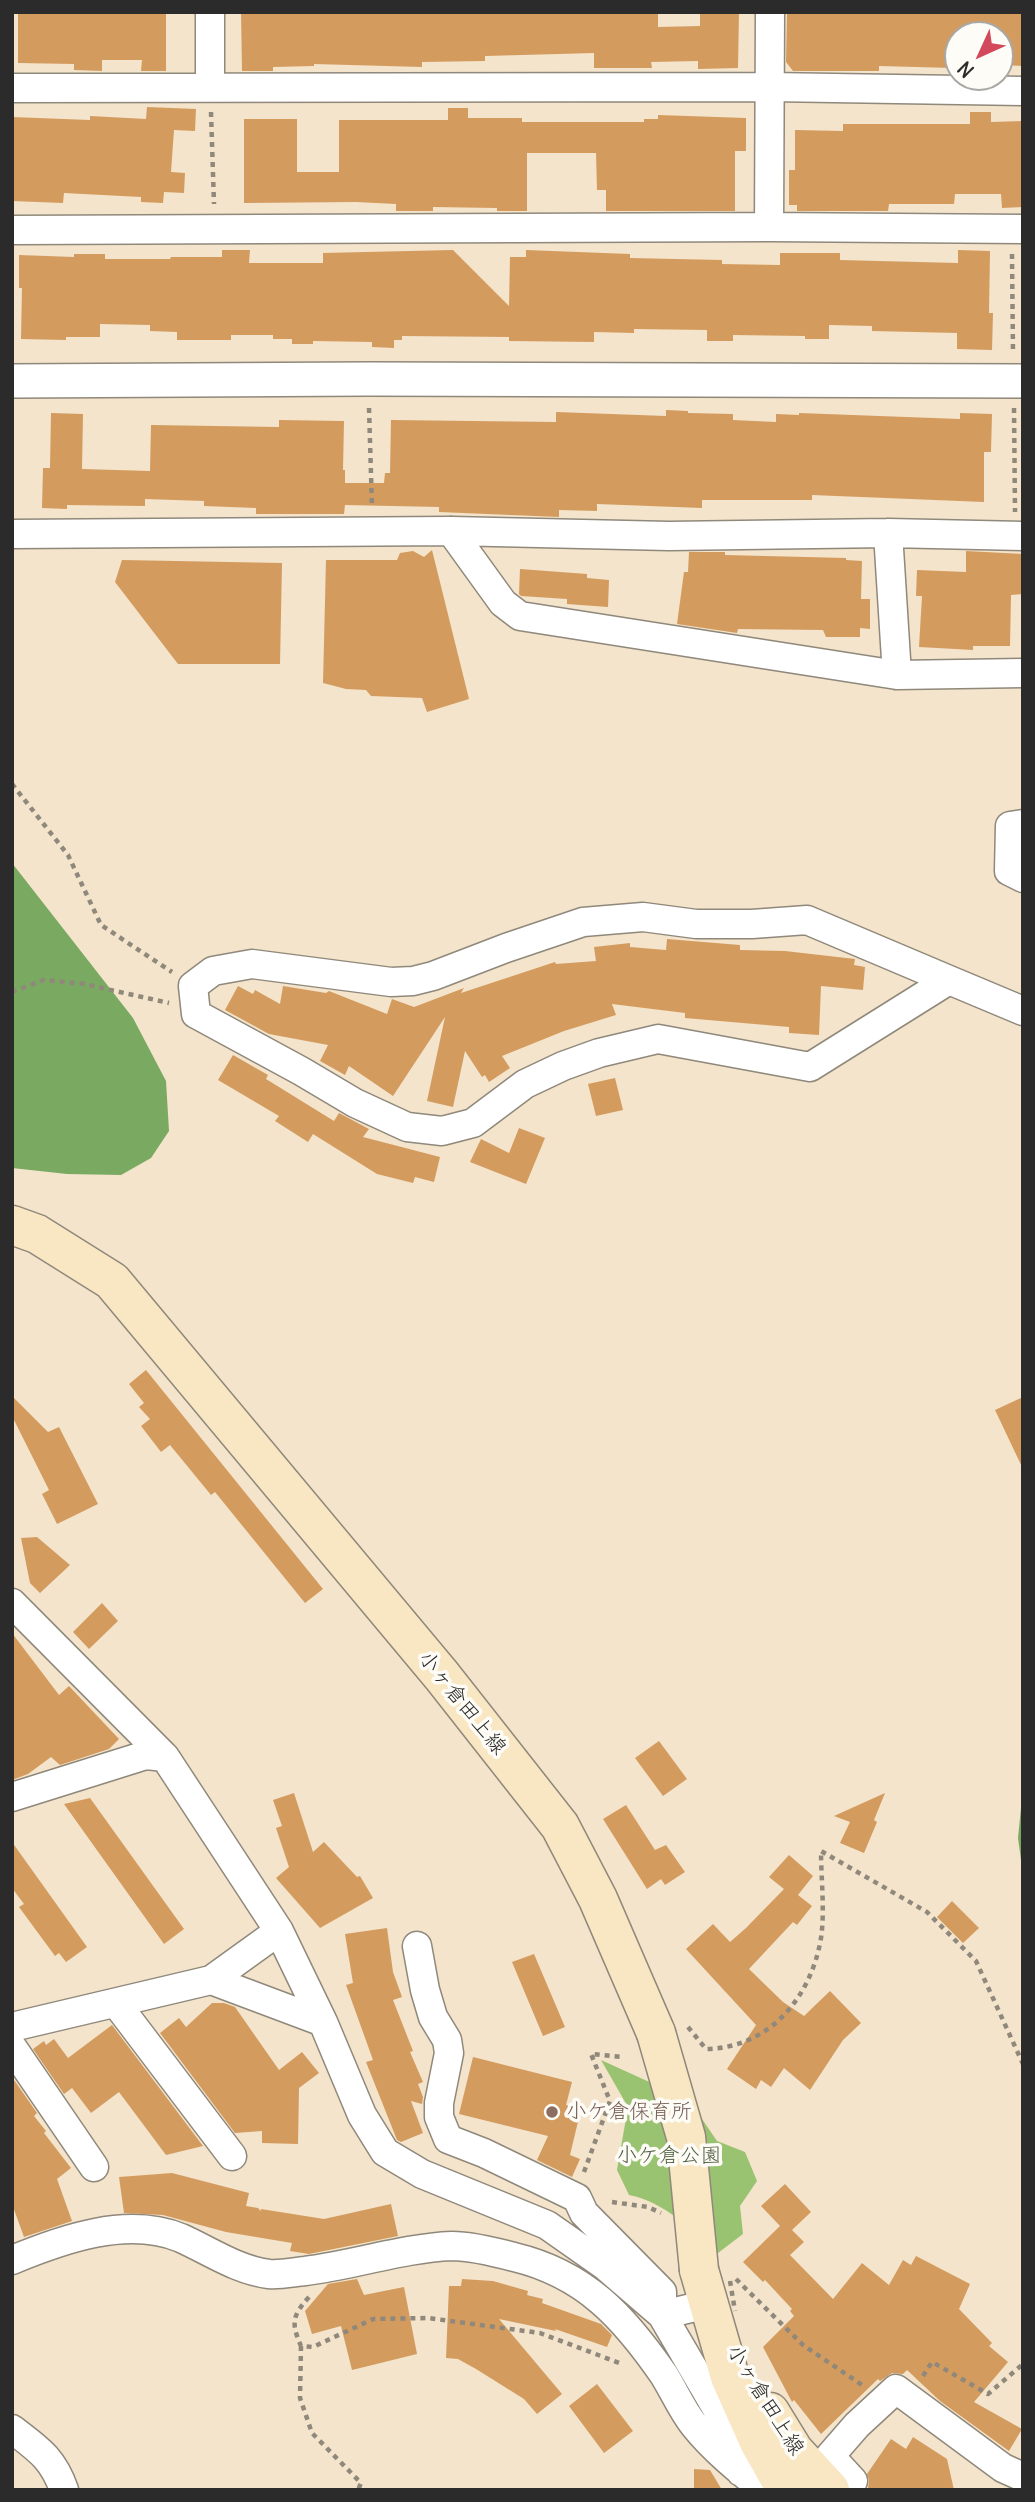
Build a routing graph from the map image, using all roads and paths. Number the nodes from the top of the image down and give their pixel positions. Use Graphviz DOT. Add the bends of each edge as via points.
graph roads {
  1 [pos="210,12"];
  2 [pos="770,12"];
  3 [pos="210,86"];
  4 [pos="12,88"];
  5 [pos="770,88"];
  6 [pos="1023,92"];
  7 [pos="769,226"];
  8 [pos="215,228"];
  9 [pos="1023,229"];
  10 [pos="12,230"];
  11 [pos="368,379"];
  12 [pos="12,381"];
  13 [pos="1023,381"];
  14 [pos="451,531"];
  15 [pos="373,533"];
  16 [pos="888,533"];
  17 [pos="12,534"];
  18 [pos="1023,536"];
  19 [pos="1023,673"];
  20 [pos="897,675"];
  21 [pos="12,784"];
  22 [pos="1023,824"];
  23 [pos="1023,878"];
  24 [pos="949,979"];
  25 [pos="194,986"];
  26 [pos="12,992"];
  27 [pos="1023,1011"];
  28 [pos="196,1014"];
  29 [pos="25,1230"];
  30 [pos="13,1597"];
  31 [pos="165,1757"];
  32 [pos="12,1797"];
  33 [pos="279,1931"];
  34 [pos="417,1945"];
  35 [pos="211,1980"];
  36 [pos="116,2003"];
  37 [pos="323,2022"];
  38 [pos="12,2027"];
  39 [pos="667,2032"];
  40 [pos="12,2047"];
  41 [pos="622,2057"];
  42 [pos="1023,2064"];
  43 [pos="232,2156"];
  44 [pos="94,2167"];
  45 [pos="577,2198"];
  46 [pos="672,2218"];
  47 [pos="12,2260"];
  48 [pos="334,2267"];
  49 [pos="711,2281"];
  50 [pos="662,2315"];
  51 [pos="301,2346"];
  52 [pos="1023,2364"];
  53 [pos="663,2375"];
  54 [pos="896,2398"];
  55 [pos="12,2429"];
  56 [pos="1023,2477"];
  57 [pos="748,2482"];
  58 [pos="64,2490"];
  59 [pos="358,2490"];
  60 [pos="786,2490"];
  61 [pos="830,2490"];
  62 [pos="848,2490"];
  1 -- 3 [label="street"];
  2 -- 5 [label="street"];
  3 -- 4 [label="street"];
  3 -- 5 [label="street"];
  3 -- 8 [label="path"];
  5 -- 6 [label="street"];
  5 -- 7 [label="street"];
  7 -- 8 [label="street"];
  7 -- 9 [label="street"];
  8 -- 10 [label="street"];
  11 -- 12 [label="street"];
  11 -- 13 [label="street"];
  11 -- 15 [label="path"];
  14 -- 15 [label="street"];
  14 -- 16 [label="street" via="668,536"];
  14 -- 20 [label="street" via="503,603 520,617"];
  15 -- 17 [label="street"];
  16 -- 18 [label="street"];
  16 -- 20 [label="street"];
  19 -- 20 [label="street"];
  21 -- 25 [label="path" via="68,855 101,925"];
  22 -- 23 [label="street" via="1010,825 1009,871"];
  24 -- 25 [label="street" via="807,920 696,924 643,917 583,922 413,981 252,964 213,971"];
  24 -- 27 [label="street"];
  24 -- 28 [label="street" via="810,1067 658,1039 563,1066 525,1084 473,1123 442,1131 407,1127 355,1103"];
  25 -- 28 [label="street"];
  26 -- 28 [label="path" via="44,980 84,984 172,1003"];
  29 -- 39 [label="main road, 小ヶ倉田上線" via="112,1281 442,1676 560,1826"];
  30 -- 31 [label="street"];
  31 -- 32 [label="street" via="146,1755"];
  31 -- 33 [label="street"];
  33 -- 35 [label="street"];
  33 -- 37 [label="street"];
  34 -- 45 [label="street" via="433,2017 447,2040 439,2117 448,2139"];
  35 -- 36 [label="street"];
  35 -- 37 [label="street"];
  36 -- 38 [label="street"];
  36 -- 43 [label="street"];
  37 -- 50 [label="street" via="362,2115 385,2152 422,2174 547,2225 604,2265"];
  39 -- 42 [label="path" via="689,2027 706,2049 723,2049 764,2033 793,2008 811,1975 821,1937 821,1851 927,1912 976,1961"];
  39 -- 49 [label="main road, 小ヶ倉田上線, bridge"];
  40 -- 44 [label="street"];
  41 -- 45 [label="path" via="591,2054 610,2101"];
  45 -- 46 [label="path" via="648,2207"];
  45 -- 50 [label="street" via="584,2213 662,2292"];
  47 -- 48 [label="street" via="98,2232 136,2227 178,2237 242,2269 272,2274"];
  48 -- 51 [label="path" via="296,2311 294,2329"];
  48 -- 53 [label="street" via="453,2246 526,2260 573,2279 594,2294 631,2330"];
  49 -- 50 [label="street"];
  49 -- 54 [label="path" via="803,2345"];
  49 -- 60 [label="main road, 小ヶ倉田上線" via="730,2377"];
  49 -- 61 [label="main road, 小ヶ倉田上線" via="744,2369 794,2451"];
  50 -- 57 [label="street" via="717,2409"];
  51 -- 53 [label="path" via="313,2347 373,2319 429,2318 540,2333 611,2361"];
  51 -- 59 [label="path" via="300,2398 312,2433 360,2483"];
  52 -- 54 [label="path" via="988,2394 932,2362"];
  53 -- 57 [label="street" via="694,2426"];
  54 -- 56 [label="street"];
  54 -- 62 [label="street" via="857,2425 830,2456 853,2481"];
  55 -- 58 [label="street" via="45,2454"];
}
